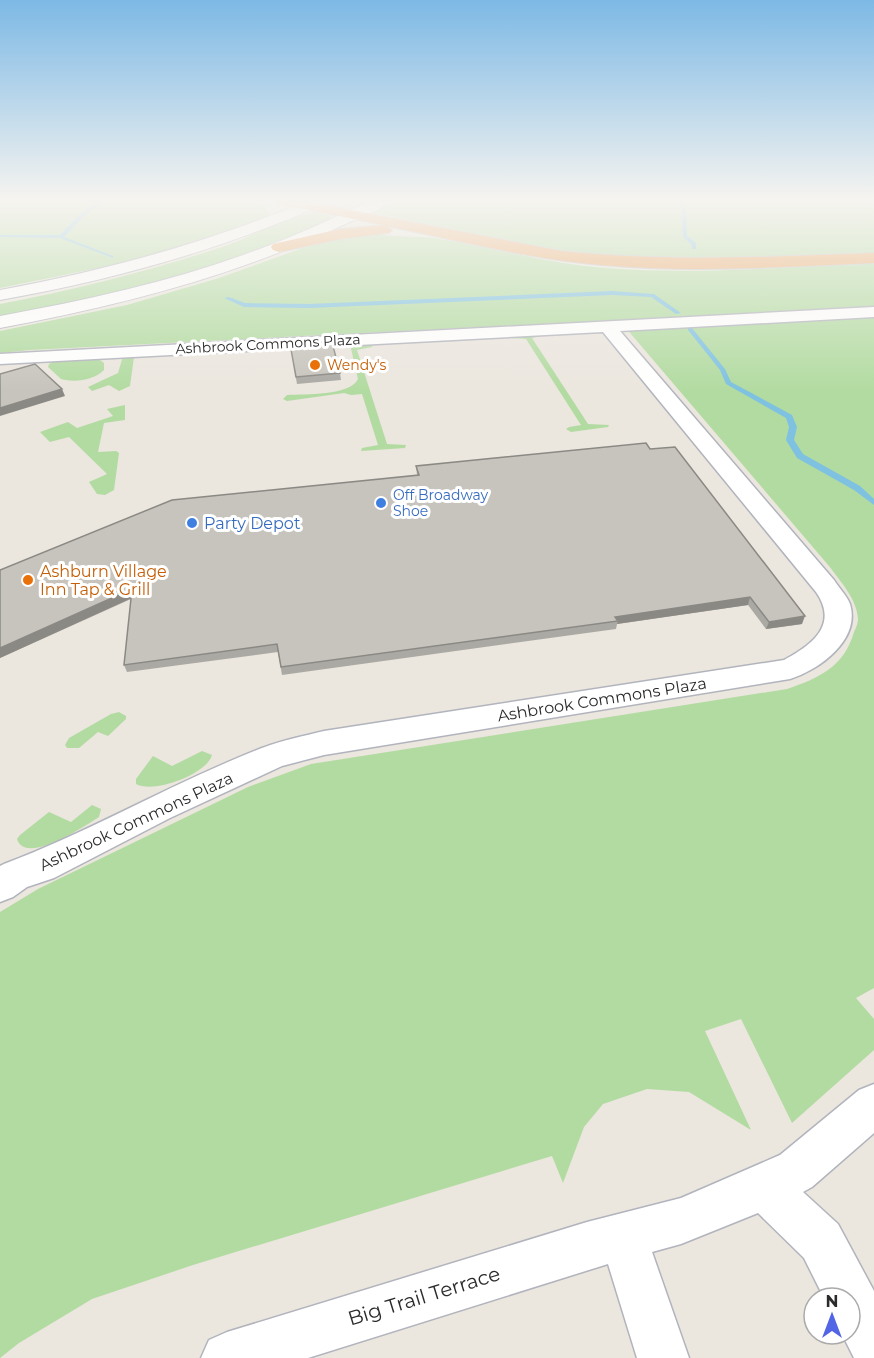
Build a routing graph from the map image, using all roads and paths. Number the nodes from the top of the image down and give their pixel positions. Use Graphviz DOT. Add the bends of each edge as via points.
graph roads {
  1 [pos="140,264"];
  2 [pos="231,264"];
  3 [pos="0,295"];
  4 [pos="874,312"];
  5 [pos="0,322"];
  6 [pos="608,327"];
  7 [pos="0,358"];
  8 [pos="0,886"];
  9 [pos="874,1105"];
  10 [pos="764,1187"];
  11 [pos="623,1236"];
  12 [pos="874,1344"];
  13 [pos="227,1358"];
  14 [pos="663,1358"];
  1 -- 3 [label="main road"];
  2 -- 5 [label="main road" via="160,286"];
  4 -- 6 [label="street, Ashbrook Commons Plaza"];
  6 -- 7 [label="street, Ashbrook Commons Plaza"];
  6 -- 8 [label="street, Ashbrook Commons Plaza" via="825,586 837,605 837,620 831,639 816,654 790,669 324,743 274,756 158,808 42,867 16,875"];
  9 -- 10 [label="street, Big Trail Terrace" via="796,1171"];
  10 -- 11 [label="street, Big Trail Terrace" via="681,1221"];
  10 -- 12 [label="street" via="821,1241"];
  11 -- 13 [label="street, Big Trail Terrace"];
  11 -- 14 [label="street"];
}
